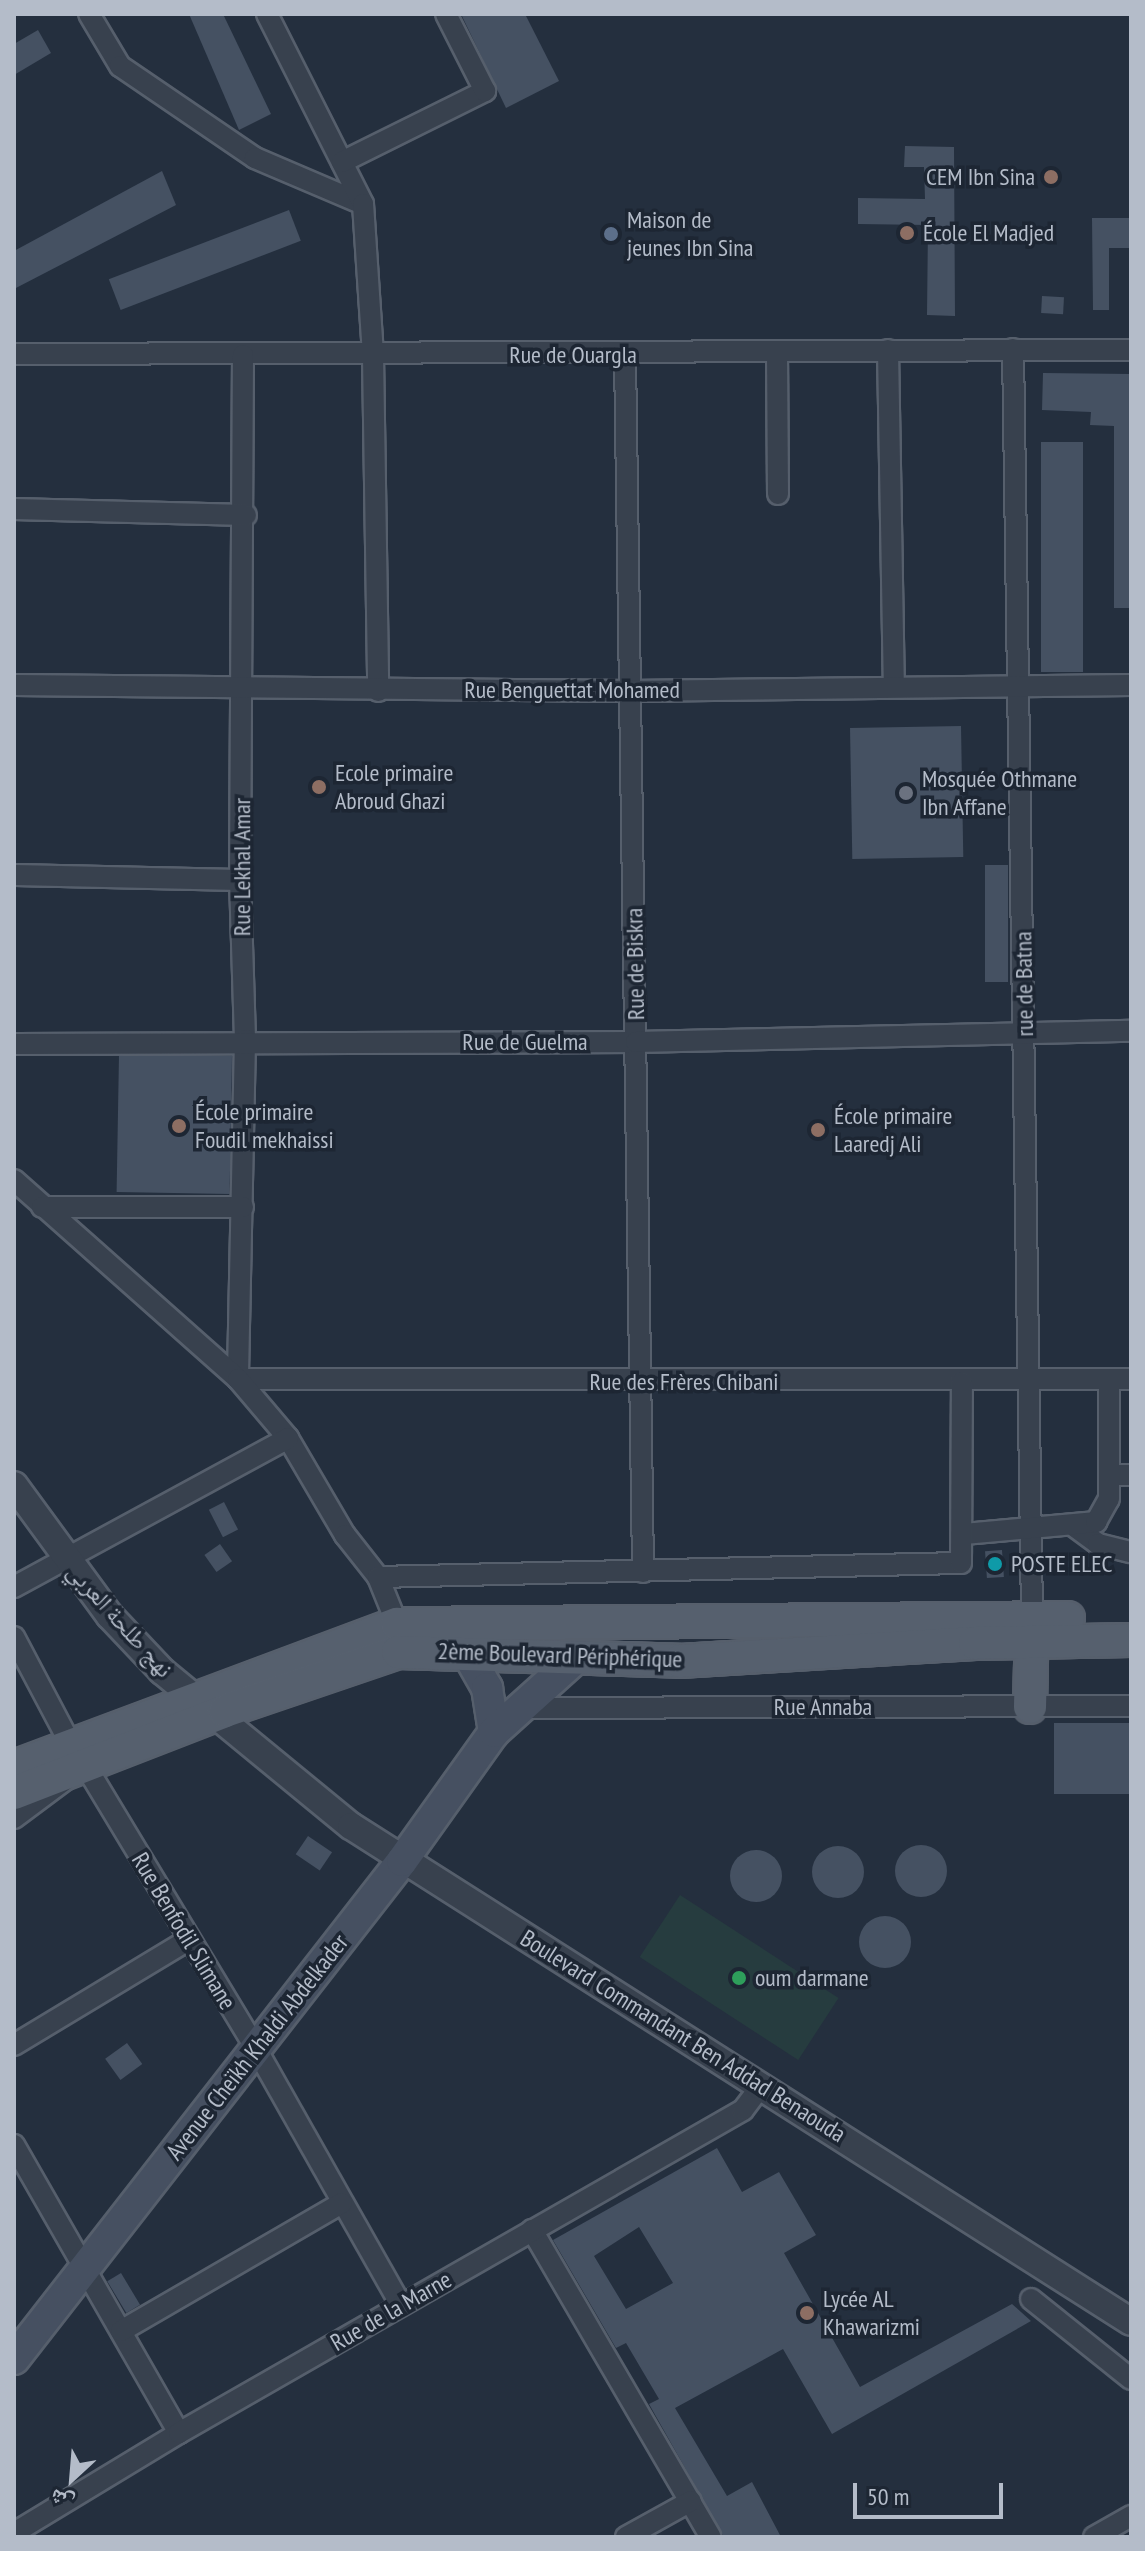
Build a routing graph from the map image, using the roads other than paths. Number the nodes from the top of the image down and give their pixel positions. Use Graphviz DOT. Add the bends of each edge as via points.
graph roads {
  1 [pos="89,14"];
  2 [pos="267,14"];
  3 [pos="446,14"];
  4 [pos="342,162"];
  5 [pos="363,204"];
  6 [pos="1013,349"];
  7 [pos="888,350"];
  8 [pos="1131,350"];
  9 [pos="777,352"];
  10 [pos="14,354"];
  11 [pos="243,355"];
  12 [pos="625,355"];
  13 [pos="373,356"];
  14 [pos="778,494"];
  15 [pos="14,509"];
  16 [pos="246,515"];
  17 [pos="14,685"];
  18 [pos="1131,685"];
  19 [pos="1019,686"];
  20 [pos="894,687"];
  21 [pos="242,690"];
  22 [pos="378,691"];
  23 [pos="630,691"];
  24 [pos="14,875"];
  25 [pos="240,880"];
  26 [pos="1025,1031"];
  27 [pos="1131,1031"];
  28 [pos="245,1040"];
  29 [pos="636,1042"];
  30 [pos="14,1044"];
  31 [pos="14,1180"];
  32 [pos="42,1207"];
  33 [pos="243,1207"];
  34 [pos="238,1379"];
  35 [pos="1109,1379"];
  36 [pos="1131,1379"];
  37 [pos="1031,1380"];
  38 [pos="962,1382"];
  39 [pos="642,1383"];
  40 [pos="288,1438"];
  41 [pos="1109,1475"];
  42 [pos="1131,1475"];
  43 [pos="14,1485"];
  44 [pos="14,1504"];
  45 [pos="1075,1527"];
  46 [pos="1034,1530"];
  47 [pos="964,1534"];
  48 [pos="1131,1552"];
  49 [pos="60,1562"];
  50 [pos="643,1572"];
  51 [pos="378,1577"];
  52 [pos="14,1587"];
  53 [pos="1131,1618"];
  54 [pos="397,1624"];
  55 [pos="1032,1630"];
  56 [pos="14,1637"];
  57 [pos="1131,1640"];
  58 [pos="466,1651"];
  59 [pos="575,1659"];
  60 [pos="1131,1706"];
  61 [pos="1030,1707"];
  62 [pos="515,1708"];
  63 [pos="197,1709"];
  64 [pos="494,1732"];
  65 [pos="242,1741"];
  66 [pos="78,1755"];
  67 [pos="14,1767"];
  68 [pos="14,1793"];
  69 [pos="14,1818"];
  70 [pos="402,1861"];
  71 [pos="190,1939"];
  72 [pos="14,2045"];
  73 [pos="255,2047"];
  74 [pos="762,2085"];
  75 [pos="14,2145"];
  76 [pos="342,2203"];
  77 [pos="532,2230"];
  78 [pos="88,2267"];
  79 [pos="1031,2299"];
  80 [pos="401,2305"];
  81 [pos="1131,2322"];
  82 [pos="121,2331"];
  83 [pos="14,2359"];
  84 [pos="1131,2379"];
  85 [pos="179,2433"];
  86 [pos="691,2501"];
  87 [pos="1131,2516"];
  88 [pos="14,2533"];
  89 [pos="626,2537"];
  90 [pos="711,2537"];
  91 [pos="1094,2537"];
  1 -- 5 [label="street" via="120,66 255,158"];
  2 -- 4 [label="street"];
  3 -- 4 [label="street" via="485,91"];
  4 -- 5 [label="street"];
  5 -- 13 [label="street"];
  6 -- 7 [label="street, Rue de Ouargla"];
  6 -- 8 [label="street, Rue de Ouargla"];
  6 -- 19 [label="street, rue de Batna"];
  7 -- 9 [label="street, Rue de Ouargla"];
  7 -- 20 [label="street"];
  9 -- 12 [label="street, Rue de Ouargla"];
  9 -- 14 [label="street"];
  10 -- 11 [label="street, Rue de Ouargla"];
  11 -- 13 [label="street, Rue de Ouargla"];
  11 -- 16 [label="street, Rue Lekhal Amar"];
  12 -- 13 [label="street, Rue de Ouargla"];
  12 -- 23 [label="street, Rue de Biskra"];
  13 -- 22 [label="street"];
  15 -- 16 [label="street"];
  16 -- 21 [label="street, Rue Lekhal Amar"];
  17 -- 21 [label="street, Rue Benguettat Mohamed"];
  18 -- 19 [label="street, Rue Benguettat Mohamed"];
  19 -- 20 [label="street, Rue Benguettat Mohamed"];
  19 -- 26 [label="street, rue de Batna"];
  20 -- 23 [label="street, Rue Benguettat Mohamed"];
  21 -- 22 [label="street, Rue Benguettat Mohamed"];
  21 -- 25 [label="street, Rue Lekhal Amar"];
  22 -- 23 [label="street, Rue Benguettat Mohamed"];
  23 -- 29 [label="street, Rue de Biskra"];
  24 -- 25 [label="street"];
  25 -- 28 [label="street, Rue Lekhal Amar"];
  26 -- 27 [label="street, Rue de Guelma"];
  26 -- 29 [label="street, Rue de Guelma"];
  26 -- 37 [label="street, rue de Batna"];
  28 -- 29 [label="street, Rue de Guelma"];
  28 -- 30 [label="street, Rue de Guelma"];
  28 -- 33 [label="street, Rue Lekhal Amar"];
  29 -- 39 [label="street, Rue de Biskra"];
  31 -- 32 [label="street"];
  32 -- 33 [label="street"];
  32 -- 34 [label="street"];
  33 -- 34 [label="street, Rue Lekhal Amar"];
  34 -- 39 [label="street, Rue des Frères Chibani"];
  34 -- 40 [label="street"];
  35 -- 36 [label="street, Rue des Frères Chibani"];
  35 -- 37 [label="street, Rue des Frères Chibani"];
  35 -- 41 [label="street"];
  37 -- 38 [label="street, Rue des Frères Chibani"];
  37 -- 46 [label="street, rue de Batna"];
  38 -- 39 [label="street, Rue des Frères Chibani"];
  38 -- 47 [label="street"];
  39 -- 50 [label="street, Rue de Biskra"];
  40 -- 49 [label="street"];
  40 -- 51 [label="street" via="345,1535"];
  41 -- 42 [label="street"];
  41 -- 45 [label="street" via="1104,1513 1096,1522"];
  43 -- 49 [label="street, نهج طلحة العربي"];
  44 -- 49 [label="street"];
  45 -- 46 [label="street"];
  45 -- 48 [label="street" via="1098,1544"];
  46 -- 47 [label="street"];
  46 -- 55 [label="street, rue de Batna"];
  47 -- 50 [label="street" via="961,1563"];
  49 -- 52 [label="street"];
  49 -- 63 [label="street, نهج طلحة العربي"];
  50 -- 51 [label="street"];
  51 -- 54 [label="street"];
  53 -- 55 [label="main road, 2ème Boulevard Périphérique"];
  54 -- 55 [label="main road, 2ème Boulevard Périphérique"];
  54 -- 63 [label="main road, 2ème Boulevard Périphérique"];
  55 -- 57 [label="main road, 2ème Boulevard Périphérique"];
  55 -- 59 [label="main road, 2ème Boulevard Périphérique" via="680,1661"];
  55 -- 61 [label="main road"];
  56 -- 66 [label="street, Rue Benfodil Slimane"];
  58 -- 59 [label="main road, 2ème Boulevard Périphérique"];
  58 -- 63 [label="main road, 2ème Boulevard Périphérique" via="398,1652"];
  58 -- 64 [label="main road" via="487,1688"];
  59 -- 62 [label="main road, Avenue Cheïkh Khaldi Abdelkader"];
  60 -- 61 [label="street, Rue Annaba"];
  61 -- 62 [label="street, Rue Annaba"];
  62 -- 64 [label="main road, Avenue Cheïkh Khaldi Abdelkader"];
  63 -- 65 [label="street, نهج طلحة العربي"];
  63 -- 66 [label="main road, 2ème Boulevard Périphérique"];
  64 -- 70 [label="main road, Avenue Cheïkh Khaldi Abdelkader"];
  65 -- 70 [label="street, Boulevard Commandant Ben Addad Benaouda"];
  66 -- 67 [label="main road, 2ème Boulevard Périphérique"];
  66 -- 68 [label="main road, 2ème Boulevard Périphérique"];
  66 -- 69 [label="street"];
  66 -- 71 [label="street, Rue Benfodil Slimane"];
  70 -- 73 [label="main road, Avenue Cheïkh Khaldi Abdelkader"];
  70 -- 74 [label="street, Boulevard Commandant Ben Addad Benaouda"];
  71 -- 72 [label="street"];
  71 -- 73 [label="street, Rue Benfodil Slimane"];
  73 -- 76 [label="street, Rue Benfodil Slimane"];
  73 -- 78 [label="main road, Avenue Cheïkh Khaldi Abdelkader"];
  74 -- 77 [label="street, Rue de la Marne" via="743,2110"];
  74 -- 81 [label="street, Boulevard Commandant Ben Addad Benaouda"];
  75 -- 78 [label="street"];
  76 -- 80 [label="street, Rue Benfodil Slimane"];
  76 -- 82 [label="street"];
  77 -- 80 [label="street, Rue de la Marne"];
  77 -- 86 [label="street"];
  78 -- 82 [label="street"];
  78 -- 83 [label="main road, Avenue Cheïkh Khaldi Abdelkader"];
  79 -- 84 [label="street"];
  80 -- 85 [label="street, Rue de la Marne"];
  82 -- 85 [label="street"];
  85 -- 88 [label="street, Rue de la Marne"];
  86 -- 89 [label="street"];
  86 -- 90 [label="street"];
  87 -- 91 [label="street"];
}
